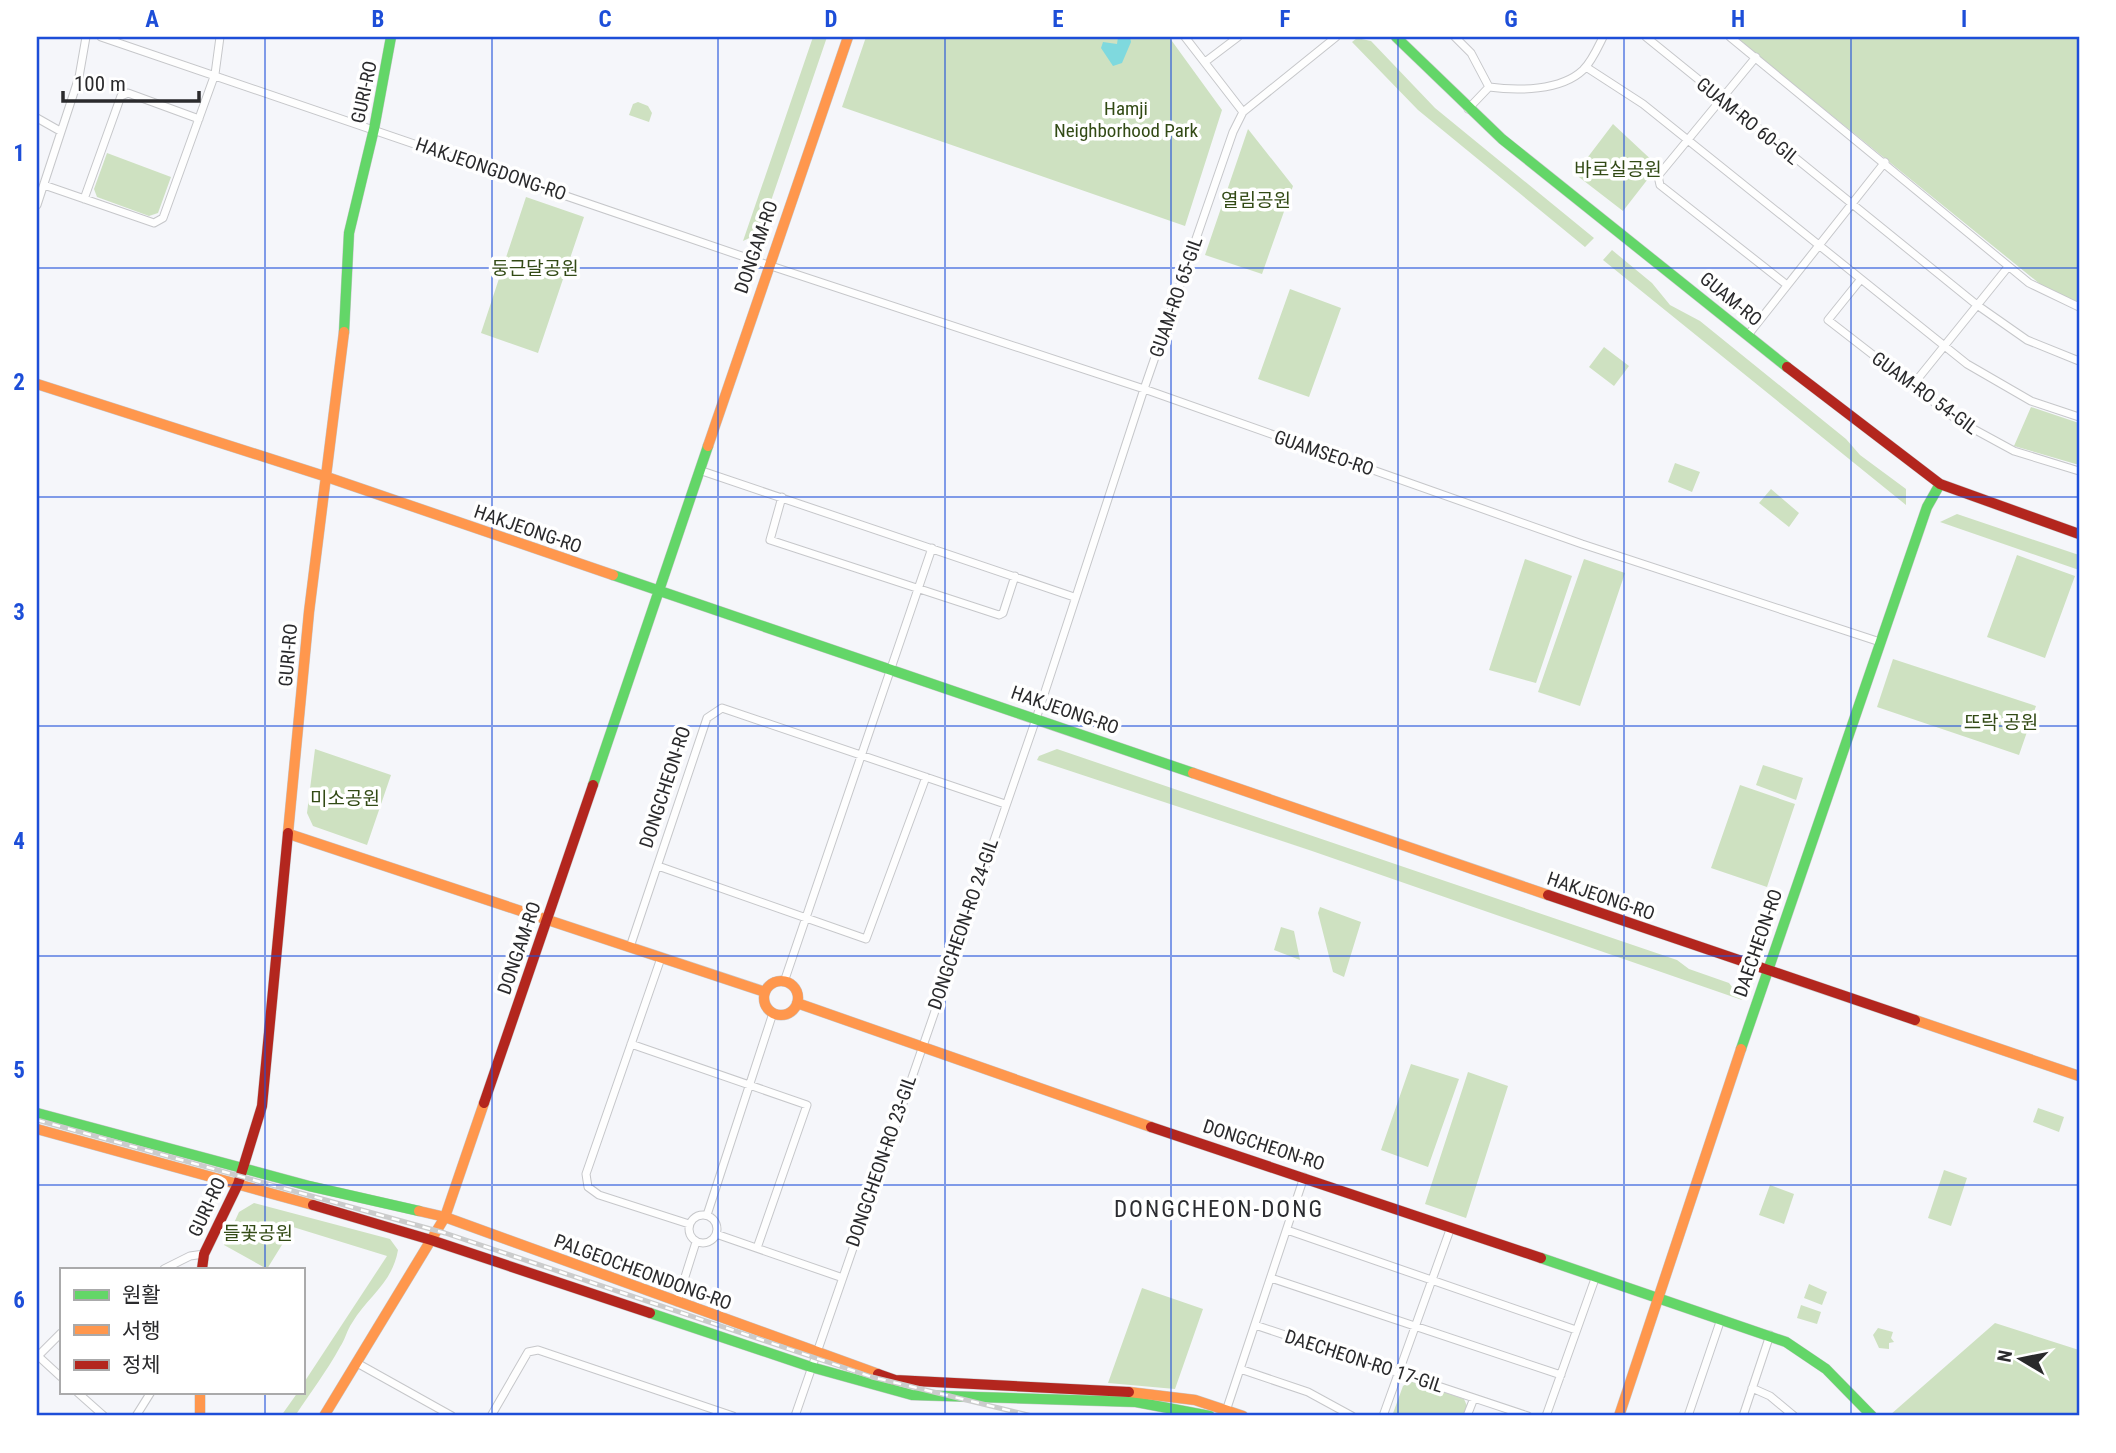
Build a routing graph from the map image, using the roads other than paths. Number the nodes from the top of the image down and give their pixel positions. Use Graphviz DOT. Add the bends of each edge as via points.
graph roads {
  1 [pos="86,37"];
  2 [pos="101,37"];
  3 [pos="220,37"];
  4 [pos="391,37"];
  5 [pos="848,37"];
  6 [pos="1185,37"];
  7 [pos="1238,37"];
  8 [pos="1336,37"];
  9 [pos="1396,37"];
  10 [pos="1454,37"];
  11 [pos="1604,37"];
  12 [pos="1646,37"];
  13 [pos="1730,37"];
  14 [pos="1756,57"];
  15 [pos="1205,62"];
  16 [pos="1586,67"];
  17 [pos="215,74"];
  18 [pos="1489,88"];
  19 [pos="1721,99"];
  20 [pos="1468,109"];
  21 [pos="1243,112"];
  22 [pos="37,118"];
  23 [pos="199,119"];
  24 [pos="374,129"];
  25 [pos="60,131"];
  26 [pos="1689,140"];
  27 [pos="1885,162"];
  28 [pos="44,185"];
  29 [pos="84,199"];
  30 [pos="1852,204"];
  31 [pos="37,205"];
  32 [pos="1819,245"];
  33 [pos="768,265"];
  34 [pos="2008,267"];
  35 [pos="1861,279"];
  36 [pos="1787,285"];
  37 [pos="1977,305"];
  38 [pos="2079,307"];
  39 [pos="1748,335"];
  40 [pos="1944,345"];
  41 [pos="2079,361"];
  42 [pos="37,384"];
  43 [pos="1912,386"];
  44 [pos="1144,389"];
  45 [pos="2079,417"];
  46 [pos="702,471"];
  47 [pos="2079,471"];
  48 [pos="324,477"];
  49 [pos="1940,484"];
  50 [pos="782,497"];
  51 [pos="2079,534"];
  52 [pos="932,548"];
  53 [pos="1015,576"];
  54 [pos="918,591"];
  55 [pos="660,593"];
  56 [pos="1074,597"];
  57 [pos="1880,642"];
  58 [pos="892,670"];
  59 [pos="1036,719"];
  60 [pos="863,756"];
  61 [pos="926,777"];
  62 [pos="1005,804"];
  63 [pos="289,834"];
  64 [pos="658,866"];
  65 [pos="548,918"];
  66 [pos="806,918"];
  67 [pos="629,947"];
  68 [pos="661,958"];
  69 [pos="1767,971"];
  70 [pos="784,982"];
  71 [pos="765,992"];
  72 [pos="797,1003"];
  73 [pos="773,1013"];
  74 [pos="631,1044"];
  75 [pos="921,1045"];
  76 [pos="2079,1076"];
  77 [pos="750,1085"];
  78 [pos="37,1114"];
  79 [pos="37,1129"];
  80 [pos="244,1168"];
  81 [pos="1304,1177"];
  82 [pos="238,1184"];
  83 [pos="707,1215"];
  84 [pos="445,1217"];
  85 [pos="689,1224"];
  86 [pos="1451,1227"];
  87 [pos="1287,1230"];
  88 [pos="716,1234"];
  89 [pos="431,1240"];
  90 [pos="696,1242"];
  91 [pos="757,1248"];
  92 [pos="204,1254"];
  93 [pos="166,1268"];
  94 [pos="202,1268"];
  95 [pos="1596,1276"];
  96 [pos="840,1277"];
  97 [pos="1270,1278"];
  98 [pos="1431,1279"];
  99 [pos="1658,1298"];
  100 [pos="677,1302"];
  101 [pos="1721,1319"];
  102 [pos="1255,1325"];
  103 [pos="1415,1326"];
  104 [pos="1576,1330"];
  105 [pos="60,1334"];
  106 [pos="1770,1335"];
  107 [pos="816,1353"];
  108 [pos="38,1355"];
  109 [pos="357,1363"];
  110 [pos="811,1367"];
  111 [pos="1240,1369"];
  112 [pos="1398,1371"];
  113 [pos="1561,1375"];
  114 [pos="60,1376"];
  115 [pos="1752,1388"];
  116 [pos="79,1394"];
  117 [pos="150,1394"];
  118 [pos="200,1394"];
  119 [pos="1474,1398"];
  120 [pos="703,1406"];
  121 [pos="1226,1411"];
  122 [pos="104,1416"];
  123 [pos="136,1416"];
  124 [pos="200,1416"];
  125 [pos="324,1416"];
  126 [pos="452,1416"];
  127 [pos="491,1416"];
  128 [pos="699,1416"];
  129 [pos="733,1416"];
  130 [pos="795,1416"];
  131 [pos="1210,1416"];
  132 [pos="1243,1416"];
  133 [pos="1352,1416"];
  134 [pos="1383,1416"];
  135 [pos="1467,1416"];
  136 [pos="1528,1416"];
  137 [pos="1546,1416"];
  138 [pos="1619,1416"];
  139 [pos="1688,1416"];
  140 [pos="1743,1416"];
  141 [pos="1794,1416"];
  142 [pos="1872,1416"];
  1 -- 25 [label="street" via="79,77"];
  2 -- 17 [label="street, HAKJEONGDONG-RO"];
  3 -- 17 [label="street"];
  4 -- 24 [label="main road, GURI-RO"];
  5 -- 33 [label="main road, DONGAM-RO"];
  6 -- 15 [label="street"];
  7 -- 15 [label="street"];
  8 -- 21 [label="street"];
  9 -- 20 [label="main road, GUAM-RO"];
  10 -- 18 [label="street" via="1471,53"];
  11 -- 16 [label="street"];
  12 -- 19 [label="street, GUAM-RO 60-GIL"];
  13 -- 14 [label="street"];
  14 -- 19 [label="street"];
  14 -- 27 [label="street"];
  15 -- 21 [label="street"];
  16 -- 18 [label="street" via="1572,79 1556,84"];
  16 -- 26 [label="street" via="1618,85"];
  17 -- 23 [label="street"];
  17 -- 24 [label="street, HAKJEONGDONG-RO"];
  18 -- 20 [label="street"];
  19 -- 26 [label="street"];
  19 -- 30 [label="street, GUAM-RO 60-GIL"];
  20 -- 39 [label="main road, GUAM-RO"];
  21 -- 44 [label="street, GUAM-RO 65-GIL"];
  22 -- 25 [label="street"];
  23 -- 29 [label="street" via="163,218 154,223"];
  23 -- 29 [label="street" via="128,93 121,96"];
  24 -- 33 [label="street, HAKJEONGDONG-RO"];
  24 -- 48 [label="main road, GURI-RO" via="349,233 345,323"];
  25 -- 28 [label="street"];
  26 -- 32 [label="street"];
  26 -- 36 [label="street" via="1658,176 1660,185"];
  27 -- 30 [label="street"];
  27 -- 34 [label="street"];
  28 -- 29 [label="street"];
  28 -- 31 [label="street"];
  30 -- 32 [label="street"];
  30 -- 37 [label="street, GUAM-RO 60-GIL"];
  32 -- 35 [label="street"];
  32 -- 36 [label="street"];
  33 -- 44 [label="street, GUAMSEO-RO"];
  33 -- 46 [label="main road, DONGAM-RO"];
  34 -- 37 [label="street"];
  34 -- 38 [label="street" via="2029,283"];
  35 -- 40 [label="street"];
  35 -- 43 [label="street, GUAM-RO 54-GIL" via="1828,320"];
  36 -- 39 [label="street"];
  37 -- 40 [label="street"];
  37 -- 41 [label="street" via="2027,340"];
  39 -- 49 [label="main road, GUAM-RO"];
  40 -- 43 [label="street"];
  40 -- 45 [label="street" via="1987,378 2031,401"];
  42 -- 48 [label="main road, HAKJEONG-RO"];
  43 -- 47 [label="street, GUAM-RO 54-GIL" via="1988,439"];
  44 -- 56 [label="street, GUAM-RO 65-GIL"];
  44 -- 57 [label="street, GUAMSEO-RO"];
  46 -- 50 [label="street"];
  46 -- 55 [label="main road, DONGAM-RO"];
  48 -- 55 [label="main road, HAKJEONG-RO"];
  48 -- 63 [label="main road, GURI-RO"];
  49 -- 51 [label="main road, GUAM-RO"];
  49 -- 57 [label="main road, DAECHEON-RO" via="1927,507"];
  50 -- 52 [label="street"];
  50 -- 54 [label="street" via="770,540"];
  52 -- 53 [label="street"];
  52 -- 54 [label="street"];
  53 -- 54 [label="street" via="999,615"];
  53 -- 56 [label="street"];
  54 -- 58 [label="street"];
  55 -- 58 [label="main road, HAKJEONG-RO"];
  55 -- 65 [label="main road, DONGAM-RO"];
  56 -- 59 [label="street, GUAM-RO 65-GIL"];
  57 -- 69 [label="main road, DAECHEON-RO"];
  58 -- 59 [label="main road, HAKJEONG-RO"];
  58 -- 60 [label="street"];
  59 -- 62 [label="street, DONGCHEON-RO 24-GIL"];
  59 -- 69 [label="main road, HAKJEONG-RO"];
  60 -- 61 [label="street"];
  60 -- 64 [label="street, DONGCHEON-RO" via="722,708 714,711 707,718"];
  60 -- 66 [label="street"];
  61 -- 62 [label="street"];
  61 -- 66 [label="street" via="866,939"];
  62 -- 75 [label="street, DONGCHEON-RO 24-GIL"];
  63 -- 65 [label="main road"];
  63 -- 80 [label="main road, GURI-RO" via="267,1072"];
  64 -- 66 [label="street"];
  64 -- 67 [label="street, DONGCHEON-RO"];
  65 -- 67 [label="main road"];
  65 -- 84 [label="main road, DONGAM-RO"];
  66 -- 70 [label="street"];
  67 -- 68 [label="main road"];
  68 -- 71 [label="main road"];
  68 -- 74 [label="street"];
  69 -- 76 [label="main road, HAKJEONG-RO"];
  69 -- 99 [label="main road, DAECHEON-RO"];
  70 -- 71 [label="main road"];
  70 -- 72 [label="main road" via="793,987"];
  71 -- 73 [label="main road" via="765,1003"];
  72 -- 73 [label="main road" via="786,1014"];
  72 -- 75 [label="main road, DONGCHEON-RO"];
  73 -- 77 [label="street"];
  74 -- 77 [label="street"];
  74 -- 85 [label="street" via="586,1174 588,1187 599,1195"];
  75 -- 81 [label="main road, DONGCHEON-RO"];
  75 -- 96 [label="street, DONGCHEON-RO 23-GIL"];
  77 -- 83 [label="street"];
  77 -- 91 [label="street" via="807,1105"];
  78 -- 80 [label="main road, PALGEOCHEONDONG-RO"];
  79 -- 82 [label="main road, PALGEOCHEONDONG-RO"];
  80 -- 82 [label="main road, GURI-RO"];
  80 -- 84 [label="main road, PALGEOCHEONDONG-RO"];
  81 -- 86 [label="main road, DONGCHEON-RO"];
  81 -- 87 [label="street"];
  82 -- 89 [label="main road, PALGEOCHEONDONG-RO"];
  82 -- 92 [label="main road, GURI-RO"];
  83 -- 85 [label="street" via="696,1216"];
  83 -- 88 [label="street" via="714,1220"];
  84 -- 89 [label="main road, DONGAM-RO"];
  84 -- 100 [label="main road, PALGEOCHEONDONG-RO"];
  85 -- 90 [label="street" via="688,1232"];
  86 -- 95 [label="main road, DONGCHEON-RO"];
  86 -- 98 [label="street"];
  87 -- 97 [label="street"];
  87 -- 98 [label="street"];
  88 -- 90 [label="street" via="708,1242"];
  88 -- 91 [label="street"];
  89 -- 109 [label="main road, DONGAM-RO"];
  89 -- 110 [label="main road, PALGEOCHEONDONG-RO"];
  90 -- 100 [label="street"];
  91 -- 96 [label="street"];
  92 -- 93 [label="street"];
  92 -- 94 [label="main road, GURI-RO"];
  95 -- 99 [label="main road, DONGCHEON-RO"];
  95 -- 104 [label="street"];
  96 -- 107 [label="street, DONGCHEON-RO 23-GIL"];
  97 -- 102 [label="street"];
  97 -- 103 [label="street"];
  98 -- 103 [label="street"];
  98 -- 104 [label="street"];
  99 -- 101 [label="main road, DONGCHEON-RO"];
  99 -- 138 [label="main road, DAECHEON-RO"];
  100 -- 107 [label="main road, PALGEOCHEONDONG-RO"];
  101 -- 106 [label="main road, DONGCHEON-RO"];
  101 -- 139 [label="street"];
  102 -- 111 [label="street"];
  102 -- 112 [label="street, DAECHEON-RO 17-GIL"];
  103 -- 112 [label="street"];
  103 -- 113 [label="street"];
  104 -- 113 [label="street"];
  105 -- 108 [label="street"];
  106 -- 115 [label="street"];
  106 -- 142 [label="main road, DONGCHEON-RO" via="1817,1359"];
  107 -- 110 [label="street, DONGCHEON-RO 23-GIL"];
  107 -- 121 [label="main road, PALGEOCHEONDONG-RO" via="895,1380 1126,1392 1195,1400"];
  108 -- 114 [label="street"];
  109 -- 125 [label="main road, DONGAM-RO"];
  109 -- 126 [label="street"];
  110 -- 130 [label="street, DONGCHEON-RO 23-GIL"];
  110 -- 131 [label="main road, PALGEOCHEONDONG-RO" via="912,1395 1136,1402"];
  111 -- 121 [label="street"];
  111 -- 133 [label="street" via="1308,1392"];
  112 -- 119 [label="street, DAECHEON-RO 17-GIL"];
  112 -- 134 [label="street"];
  113 -- 137 [label="street"];
  115 -- 140 [label="street"];
  115 -- 141 [label="street"];
  116 -- 122 [label="street"];
  117 -- 123 [label="street"];
  118 -- 124 [label="main road"];
  119 -- 135 [label="street"];
  119 -- 136 [label="street, DAECHEON-RO 17-GIL"];
  120 -- 127 [label="street" via="538,1350 528,1352"];
  120 -- 128 [label="street"];
  120 -- 129 [label="street"];
  121 -- 132 [label="main road, PALGEOCHEONDONG-RO"];
}
